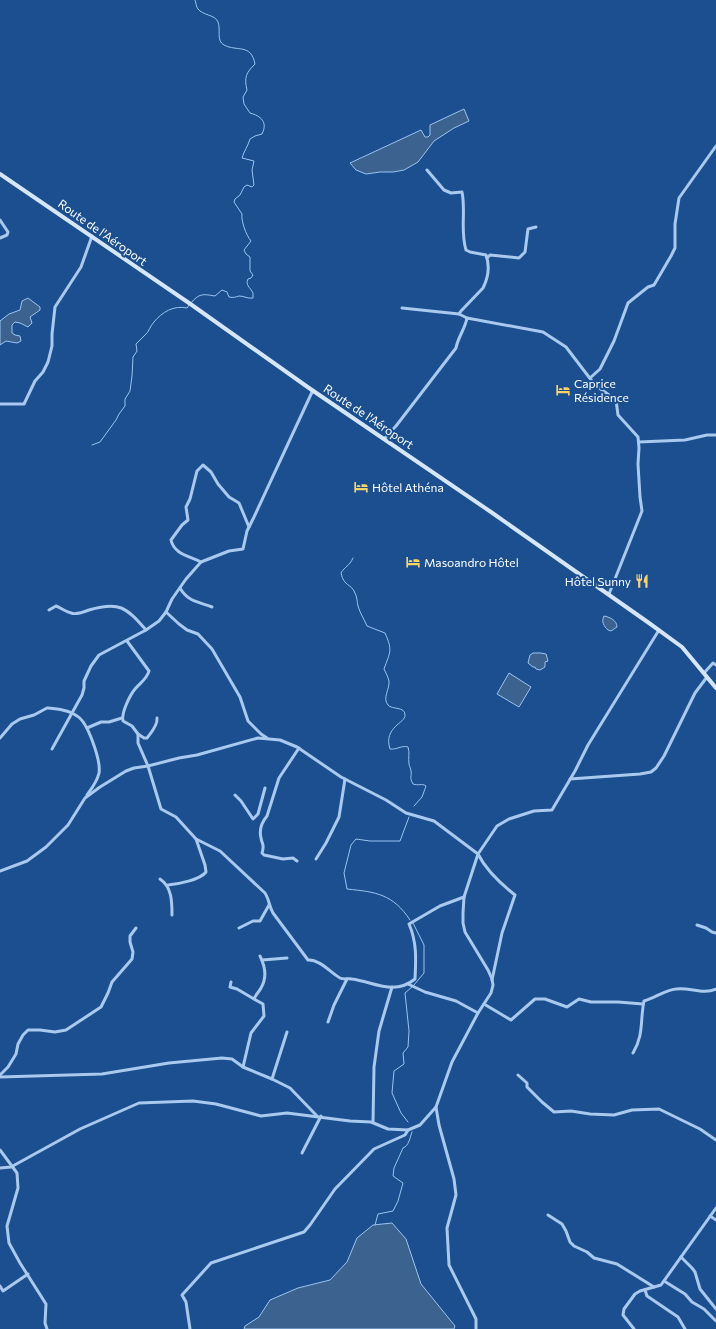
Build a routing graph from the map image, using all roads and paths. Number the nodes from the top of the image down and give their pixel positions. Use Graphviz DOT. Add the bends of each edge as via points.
graph roads {
  1 [pos="716,146"];
  2 [pos="428,170"];
  3 [pos="0,174"];
  4 [pos="0,220"];
  5 [pos="536,227"];
  6 [pos="92,236"];
  7 [pos="0,238"];
  8 [pos="488,258"];
  9 [pos="402,308"];
  10 [pos="459,314"];
  11 [pos="467,318"];
  12 [pos="590,378"];
  13 [pos="313,390"];
  14 [pos="0,404"];
  15 [pos="716,434"];
  16 [pos="385,437"];
  17 [pos="639,442"];
  18 [pos="248,529"];
  19 [pos="201,562"];
  20 [pos="180,588"];
  21 [pos="609,594"];
  22 [pos="212,607"];
  23 [pos="49,610"];
  24 [pos="166,612"];
  25 [pos="146,630"];
  26 [pos="659,630"];
  27 [pos="127,641"];
  28 [pos="716,660"];
  29 [pos="715,664"];
  30 [pos="704,673"];
  31 [pos="707,677"];
  32 [pos="716,688"];
  33 [pos="72,714"];
  34 [pos="122,718"];
  35 [pos="157,718"];
  36 [pos="87,728"];
  37 [pos="138,734"];
  38 [pos="0,738"];
  39 [pos="268,739"];
  40 [pos="299,748"];
  41 [pos="52,749"];
  42 [pos="148,766"];
  43 [pos="345,779"];
  44 [pos="570,779"];
  45 [pos="265,788"];
  46 [pos="235,795"];
  47 [pos="85,798"];
  48 [pos="258,814"];
  49 [pos="264,820"];
  50 [pos="196,839"];
  51 [pos="478,854"];
  52 [pos="316,859"];
  53 [pos="297,861"];
  54 [pos="0,872"];
  55 [pos="160,880"];
  56 [pos="168,885"];
  57 [pos="464,897"];
  58 [pos="269,905"];
  59 [pos="172,915"];
  60 [pos="698,925"];
  61 [pos="136,928"];
  62 [pos="239,928"];
  63 [pos="716,933"];
  64 [pos="287,958"];
  65 [pos="347,979"];
  66 [pos="492,980"];
  67 [pos="231,982"];
  68 [pos="408,984"];
  69 [pos="392,987"];
  70 [pos="716,989"];
  71 [pos="254,999"];
  72 [pos="484,1004"];
  73 [pos="643,1004"];
  74 [pos="478,1013"];
  75 [pos="328,1022"];
  76 [pos="287,1032"];
  77 [pos="634,1053"];
  78 [pos="243,1067"];
  79 [pos="518,1075"];
  80 [pos="0,1076"];
  81 [pos="272,1079"];
  82 [pos="436,1107"];
  83 [pos="319,1116"];
  84 [pos="373,1122"];
  85 [pos="408,1130"];
  86 [pos="716,1140"];
  87 [pos="0,1150"];
  88 [pos="302,1153"];
  89 [pos="11,1167"];
  90 [pos="0,1168"];
  91 [pos="716,1208"];
  92 [pos="548,1214"];
  93 [pos="710,1216"];
  94 [pos="716,1220"];
  95 [pos="681,1257"];
  96 [pos="28,1274"];
  97 [pos="664,1281"];
  98 [pos="0,1286"];
  99 [pos="655,1287"];
  100 [pos="645,1290"];
  101 [pos="716,1308"];
  102 [pos="716,1321"];
  103 [pos="47,1329"];
  104 [pos="190,1329"];
  105 [pos="476,1329"];
  106 [pos="634,1329"];
  107 [pos="684,1329"];
  1 -- 12 [label="street" via="679,198 675,248 671,256 654,285 628,303 600,369"];
  2 -- 8 [label="street" via="444,190 451,194 462,192 466,250 486,255"];
  3 -- 6 [label="main road, Route de l'Aéroport"];
  4 -- 7 [label="street" via="8,232"];
  5 -- 8 [label="street" via="528,229 525,252 520,258 490,255"];
  6 -- 13 [label="main road, Route de l'Aéroport"];
  6 -- 14 [label="street" via="81,268 55,307 52,346 43,372 24,404"];
  8 -- 10 [label="street" via="486,283"];
  9 -- 10 [label="street"];
  10 -- 11 [label="street"];
  11 -- 12 [label="street" via="543,332 566,347"];
  11 -- 16 [label="street" via="456,348"];
  12 -- 17 [label="street" via="595,385 616,400 618,415 638,436"];
  13 -- 16 [label="main road, Route de l'Aéroport"];
  13 -- 18 [label="street"];
  15 -- 17 [label="street" via="685,440"];
  16 -- 21 [label="main road, Route de l'Aéroport"];
  17 -- 21 [label="street" via="642,511"];
  18 -- 19 [label="street" via="243,549 229,551"];
  18 -- 19 [label="street" via="239,503 229,497 203,465 197,470 186,507 188,520 171,540 175,550"];
  19 -- 20 [label="street"];
  20 -- 22 [label="street" via="189,599"];
  20 -- 24 [label="street"];
  21 -- 26 [label="main road, Route de l'Aéroport"];
  23 -- 25 [label="street" via="56,606 71,614 102,607 122,607"];
  24 -- 25 [label="street" via="159,621"];
  24 -- 39 [label="street" via="187,630 198,634 212,649 240,698 248,720"];
  25 -- 27 [label="street"];
  26 -- 30 [label="main road, Route de l'Aéroport" via="682,647"];
  26 -- 44 [label="street"];
  27 -- 33 [label="street" via="99,655 84,681 82,695"];
  27 -- 34 [label="street" via="150,671 132,694"];
  28 -- 29 [label="street"];
  29 -- 30 [label="street"];
  30 -- 31 [label="main road, Route de l'Aéroport"];
  31 -- 32 [label="main road, Route de l'Aéroport"];
  31 -- 44 [label="street" via="695,693 664,756 651,772"];
  33 -- 36 [label="street" via="82,720"];
  33 -- 38 [label="street" via="47,708 12,724"];
  33 -- 41 [label="street"];
  34 -- 36 [label="street"];
  34 -- 37 [label="street"];
  35 -- 37 [label="street" via="155,727 147,738"];
  36 -- 47 [label="street" via="99,772"];
  37 -- 42 [label="street" via="138,743"];
  39 -- 40 [label="street" via="280,740"];
  39 -- 42 [label="street" via="258,738"];
  40 -- 43 [label="street"];
  40 -- 49 [label="street" via="279,778"];
  42 -- 47 [label="street" via="126,771"];
  42 -- 50 [label="street" via="161,809 176,817"];
  43 -- 51 [label="street" via="406,813 434,821"];
  43 -- 52 [label="street" via="339,817"];
  44 -- 51 [label="street" via="552,810 509,818 498,826"];
  45 -- 48 [label="street"];
  46 -- 48 [label="street" via="253,819"];
  47 -- 54 [label="street" via="68,825 46,847 26,861"];
  48 -- 49 [label="street"];
  49 -- 53 [label="street" via="262,853 293,858"];
  50 -- 56 [label="street" via="206,872 191,880"];
  50 -- 58 [label="street" via="220,851 265,893"];
  51 -- 57 [label="street"];
  51 -- 66 [label="street" via="489,870 515,895 502,933"];
  55 -- 56 [label="street"];
  56 -- 59 [label="street"];
  57 -- 66 [label="street" via="465,932"];
  57 -- 68 [label="street" via="440,906 409,924 413,932 416,954 415,979"];
  58 -- 62 [label="street" via="260,921"];
  58 -- 65 [label="street" via="308,960 315,961 342,979"];
  60 -- 63 [label="street"];
  61 -- 80 [label="street" via="130,936 132,959 112,982 101,1007 66,1030 28,1030 18,1044 16,1054"];
  64 -- 71 [label="street" via="261,958 264,983"];
  65 -- 69 [label="street"];
  65 -- 75 [label="street"];
  66 -- 72 [label="street" via="491,993"];
  67 -- 71 [label="street" via="230,987"];
  68 -- 69 [label="street"];
  68 -- 74 [label="street" via="456,1001"];
  69 -- 84 [label="street" via="379,1032 374,1067"];
  70 -- 73 [label="street" via="706,992 675,989 644,1001"];
  71 -- 78 [label="street" via="262,1004 264,1016 251,1033"];
  72 -- 73 [label="street" via="511,1020 535,999 545,999 567,1007 579,999 591,1002"];
  72 -- 74 [label="street"];
  73 -- 77 [label="street" via="641,1035"];
  74 -- 82 [label="street" via="452,1062"];
  76 -- 81 [label="street"];
  78 -- 80 [label="street" via="232,1059 222,1058 169,1063 102,1074"];
  78 -- 81 [label="street"];
  79 -- 86 [label="street" via="554,1112 571,1110 614,1116 632,1110 659,1109 700,1129"];
  81 -- 83 [label="street" via="290,1088"];
  82 -- 85 [label="street" via="420,1125"];
  82 -- 105 [label="street" via="456,1195 447,1228 449,1265 476,1319"];
  83 -- 84 [label="street"];
  83 -- 88 [label="street"];
  83 -- 89 [label="street" via="286,1113 261,1116 216,1104 193,1101 138,1103 80,1129"];
  84 -- 85 [label="street" via="388,1129"];
  85 -- 104 [label="street" via="406,1135 374,1149 335,1189 304,1232 211,1263 182,1295 186,1302"];
  87 -- 89 [label="street"];
  89 -- 90 [label="street"];
  89 -- 96 [label="street" via="16,1173 18,1188 6,1226 9,1243"];
  91 -- 93 [label="street"];
  92 -- 99 [label="street" via="562,1224 574,1246 594,1258 622,1267"];
  93 -- 94 [label="street"];
  93 -- 95 [label="street"];
  95 -- 97 [label="street"];
  95 -- 101 [label="street" via="695,1272 700,1289"];
  96 -- 98 [label="street" via="3,1291"];
  96 -- 103 [label="street" via="46,1304"];
  97 -- 99 [label="street"];
  97 -- 102 [label="street" via="685,1294"];
  99 -- 100 [label="street"];
  100 -- 106 [label="street" via="636,1294 624,1309 623,1314"];
  100 -- 107 [label="street" via="647,1296 678,1317"];
}
